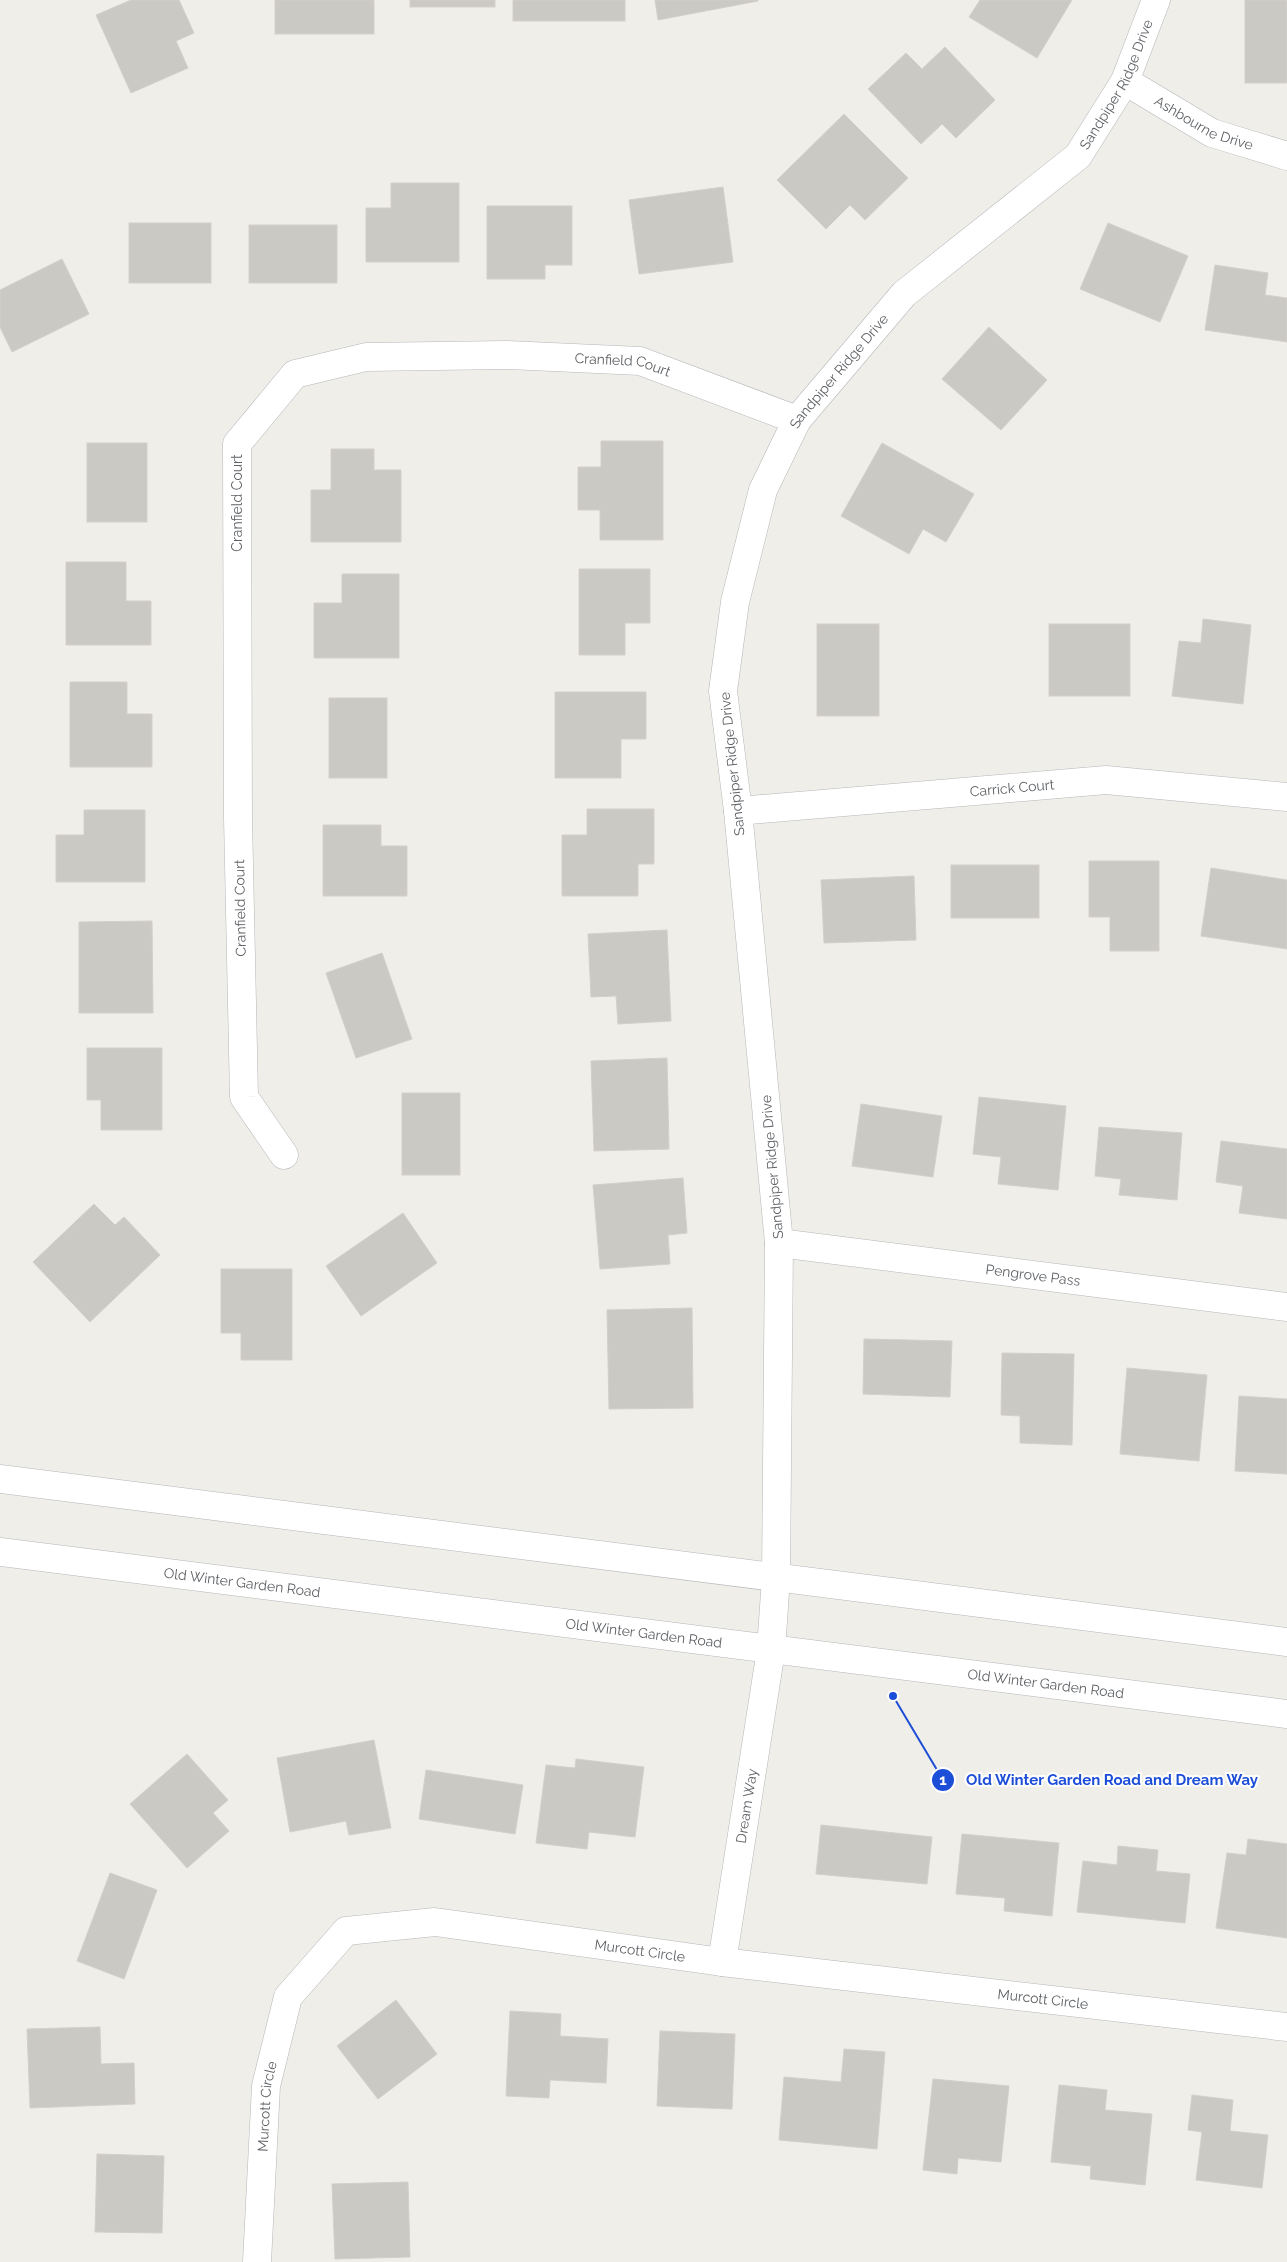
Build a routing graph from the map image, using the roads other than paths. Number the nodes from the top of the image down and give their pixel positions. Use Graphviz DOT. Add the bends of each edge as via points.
graph roads {
  1 [pos="1156,0"];
  2 [pos="1125,81"];
  3 [pos="1287,156"];
  4 [pos="797,420"];
  5 [pos="1287,798"];
  6 [pos="738,811"];
  7 [pos="284,1155"];
  8 [pos="779,1243"];
  9 [pos="1287,1307"];
  10 [pos="0,1479"];
  11 [pos="0,1552"];
  12 [pos="776,1578"];
  13 [pos="1287,1642"];
  14 [pos="771,1650"];
  15 [pos="1287,1714"];
  16 [pos="722,1962"];
  17 [pos="1287,2027"];
  18 [pos="257,2262"];
  1 -- 2 [label="street, Sandpiper Ridge Drive"];
  2 -- 3 [label="street, Ashbourne Drive" via="1212,133"];
  2 -- 4 [label="street, Sandpiper Ridge Drive" via="1078,156 904,294"];
  4 -- 6 [label="street, Sandpiper Ridge Drive" via="763,490 735,602 723,691"];
  4 -- 7 [label="street, Cranfield Court" via="640,361 506,355 366,357 294,374 237,444 238,818 244,1097"];
  5 -- 6 [label="street, Carrick Court" via="1106,780"];
  6 -- 8 [label="street, Sandpiper Ridge Drive"];
  8 -- 9 [label="street, Pengrove Pass"];
  8 -- 12 [label="street, Sandpiper Ridge Drive"];
  10 -- 12 [label="street"];
  11 -- 14 [label="street, Old Winter Garden Road"];
  12 -- 13 [label="street"];
  12 -- 14 [label="street, Sandpiper Ridge Drive"];
  14 -- 15 [label="street, Old Winter Garden Road"];
  14 -- 16 [label="street, Dream Way"];
  16 -- 17 [label="street, Murcott Circle"];
  16 -- 18 [label="street, Murcott Circle" via="435,1922 346,1931 288,1997 266,2086"];
}
